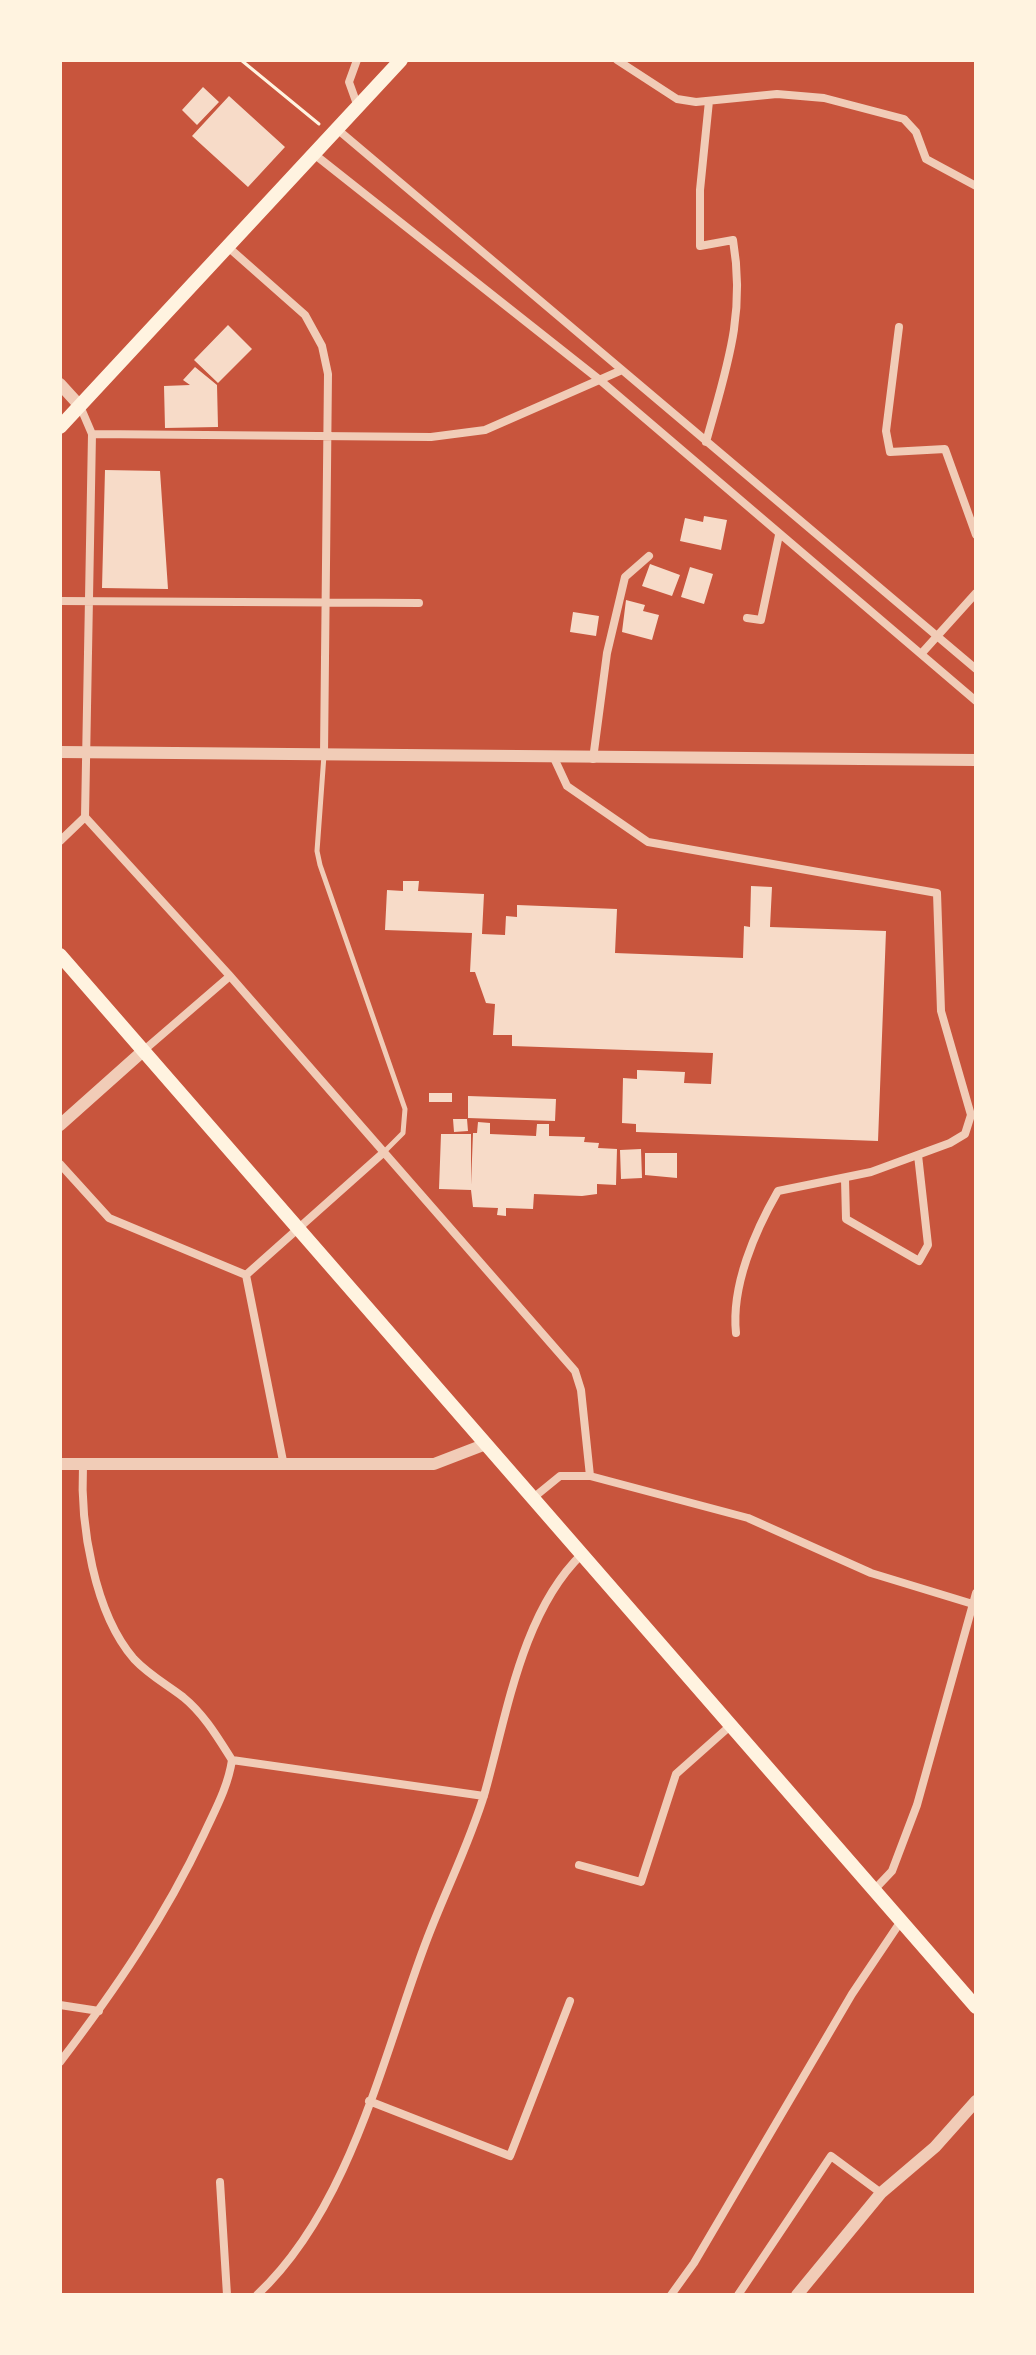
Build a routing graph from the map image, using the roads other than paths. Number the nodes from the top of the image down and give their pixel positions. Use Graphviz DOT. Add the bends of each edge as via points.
graph roads {
  1 [pos="357,60"];
  2 [pos="401,60"];
  3 [pos="617,60"];
  4 [pos="709,101"];
  5 [pos="358,107"];
  6 [pos="334,132"];
  7 [pos="314,154"];
  8 [pos="976,186"];
  9 [pos="228,247"];
  10 [pos="899,327"];
  11 [pos="622,370"];
  12 [pos="601,381"];
  13 [pos="60,384"];
  14 [pos="80,406"];
  15 [pos="60,427"];
  16 [pos="92,434"];
  17 [pos="329,435"];
  18 [pos="706,442"];
  19 [pos="779,535"];
  20 [pos="976,535"];
  21 [pos="649,556"];
  22 [pos="976,593"];
  23 [pos="60,601"];
  24 [pos="89,601"];
  25 [pos="326,601"];
  26 [pos="419,603"];
  27 [pos="747,618"];
  28 [pos="936,635"];
  29 [pos="921,654"];
  30 [pos="976,669"];
  31 [pos="976,701"];
  32 [pos="60,752"];
  33 [pos="85,753"];
  34 [pos="324,754"];
  35 [pos="554,758"];
  36 [pos="593,759"];
  37 [pos="976,760"];
  38 [pos="85,817"];
  39 [pos="60,841"];
  40 [pos="60,955"];
  41 [pos="230,976"];
  42 [pos="143,1051"];
  43 [pos="974,1114"];
  44 [pos="60,1125"];
  45 [pos="383,1153"];
  46 [pos="918,1155"];
  47 [pos="60,1164"];
  48 [pos="845,1179"];
  49 [pos="298,1229"];
  50 [pos="246,1275"];
  51 [pos="736,1333"];
  52 [pos="486,1444"];
  53 [pos="60,1464"];
  54 [pos="83,1465"];
  55 [pos="284,1467"];
  56 [pos="590,1476"];
  57 [pos="533,1498"];
  58 [pos="582,1554"];
  59 [pos="976,1593"];
  60 [pos="975,1605"];
  61 [pos="730,1726"];
  62 [pos="232,1760"];
  63 [pos="484,1796"];
  64 [pos="579,1865"];
  65 [pos="874,1890"];
  66 [pos="901,1921"];
  67 [pos="570,2001"];
  68 [pos="60,2005"];
  69 [pos="976,2007"];
  70 [pos="99,2011"];
  71 [pos="60,2062"];
  72 [pos="369,2101"];
  73 [pos="976,2101"];
  74 [pos="220,2182"];
  75 [pos="881,2193"];
  76 [pos="227,2295"];
  77 [pos="257,2295"];
  78 [pos="671,2295"];
  79 [pos="738,2295"];
  80 [pos="797,2295"];
  1 -- 5 [label="street" via="349,82"];
  2 -- 5 [label="main road"];
  3 -- 4 [label="street" via="677,99"];
  4 -- 8 [label="street" via="777,94 872,108 904,119 916,132 926,159"];
  4 -- 18 [label="street" via="700,246 733,240 739,314"];
  5 -- 6 [label="main road"];
  6 -- 7 [label="main road"];
  6 -- 11 [label="street"];
  7 -- 9 [label="main road"];
  7 -- 12 [label="street"];
  9 -- 14 [label="main road"];
  9 -- 17 [label="street" via="311,325 328,374"];
  10 -- 20 [label="street" via="886,431 890,452 945,449"];
  11 -- 12 [label="street"];
  11 -- 18 [label="street"];
  12 -- 17 [label="street" via="485,430 431,437"];
  12 -- 19 [label="street"];
  13 -- 14 [label="street"];
  14 -- 15 [label="main road"];
  14 -- 16 [label="street"];
  16 -- 17 [label="street"];
  16 -- 24 [label="street"];
  17 -- 25 [label="street"];
  18 -- 28 [label="street"];
  19 -- 27 [label="street" via="761,620"];
  19 -- 29 [label="street"];
  21 -- 36 [label="street" via="625,577 607,653"];
  22 -- 28 [label="street"];
  23 -- 24 [label="street"];
  24 -- 25 [label="street"];
  24 -- 33 [label="street"];
  25 -- 26 [label="street"];
  25 -- 34 [label="street"];
  28 -- 29 [label="street"];
  28 -- 30 [label="street"];
  29 -- 31 [label="street"];
  32 -- 33 [label="street"];
  33 -- 34 [label="street"];
  33 -- 38 [label="street"];
  34 -- 35 [label="street"];
  34 -- 45 [label="lane" via="320,865 405,1109 403,1133"];
  35 -- 36 [label="street"];
  35 -- 43 [label="street" via="567,786 648,842 937,893 941,1011"];
  36 -- 37 [label="street"];
  38 -- 39 [label="street"];
  38 -- 41 [label="street"];
  40 -- 42 [label="main road"];
  41 -- 42 [label="street"];
  41 -- 45 [label="street"];
  42 -- 44 [label="street"];
  42 -- 49 [label="main road"];
  43 -- 46 [label="street" via="965,1134"];
  45 -- 49 [label="street"];
  45 -- 56 [label="street" via="575,1371"];
  46 -- 48 [label="street"];
  46 -- 48 [label="street" via="928,1245 919,1261 846,1219"];
  47 -- 50 [label="street" via="109,1218"];
  48 -- 51 [label="street" via="778,1191 762,1219 743,1276 734,1313"];
  49 -- 50 [label="street"];
  49 -- 52 [label="main road"];
  50 -- 55 [label="street"];
  52 -- 55 [label="street" via="434,1464"];
  52 -- 57 [label="main road"];
  53 -- 54 [label="street"];
  54 -- 55 [label="street"];
  54 -- 62 [label="street" via="86,1538 119,1639 153,1678 184,1698 209,1724"];
  56 -- 57 [label="street" via="560,1476"];
  56 -- 60 [label="street" via="748,1518 871,1573"];
  57 -- 58 [label="main road"];
  58 -- 61 [label="main road"];
  58 -- 63 [label="street" via="564,1571 521,1658"];
  59 -- 60 [label="street"];
  60 -- 65 [label="street" via="917,1805 892,1871"];
  61 -- 64 [label="street" via="676,1774 641,1882"];
  61 -- 65 [label="main road"];
  62 -- 63 [label="street"];
  62 -- 70 [label="street" via="229,1780 181,1883"];
  63 -- 72 [label="street"];
  65 -- 66 [label="main road"];
  66 -- 69 [label="main road"];
  66 -- 78 [label="street"];
  67 -- 72 [label="street" via="510,2156"];
  68 -- 70 [label="street"];
  70 -- 71 [label="street"];
  72 -- 77 [label="street" via="326,2207"];
  73 -- 75 [label="street" via="927,2155"];
  74 -- 76 [label="street"];
  75 -- 79 [label="street" via="831,2156"];
  75 -- 80 [label="street"];
}
